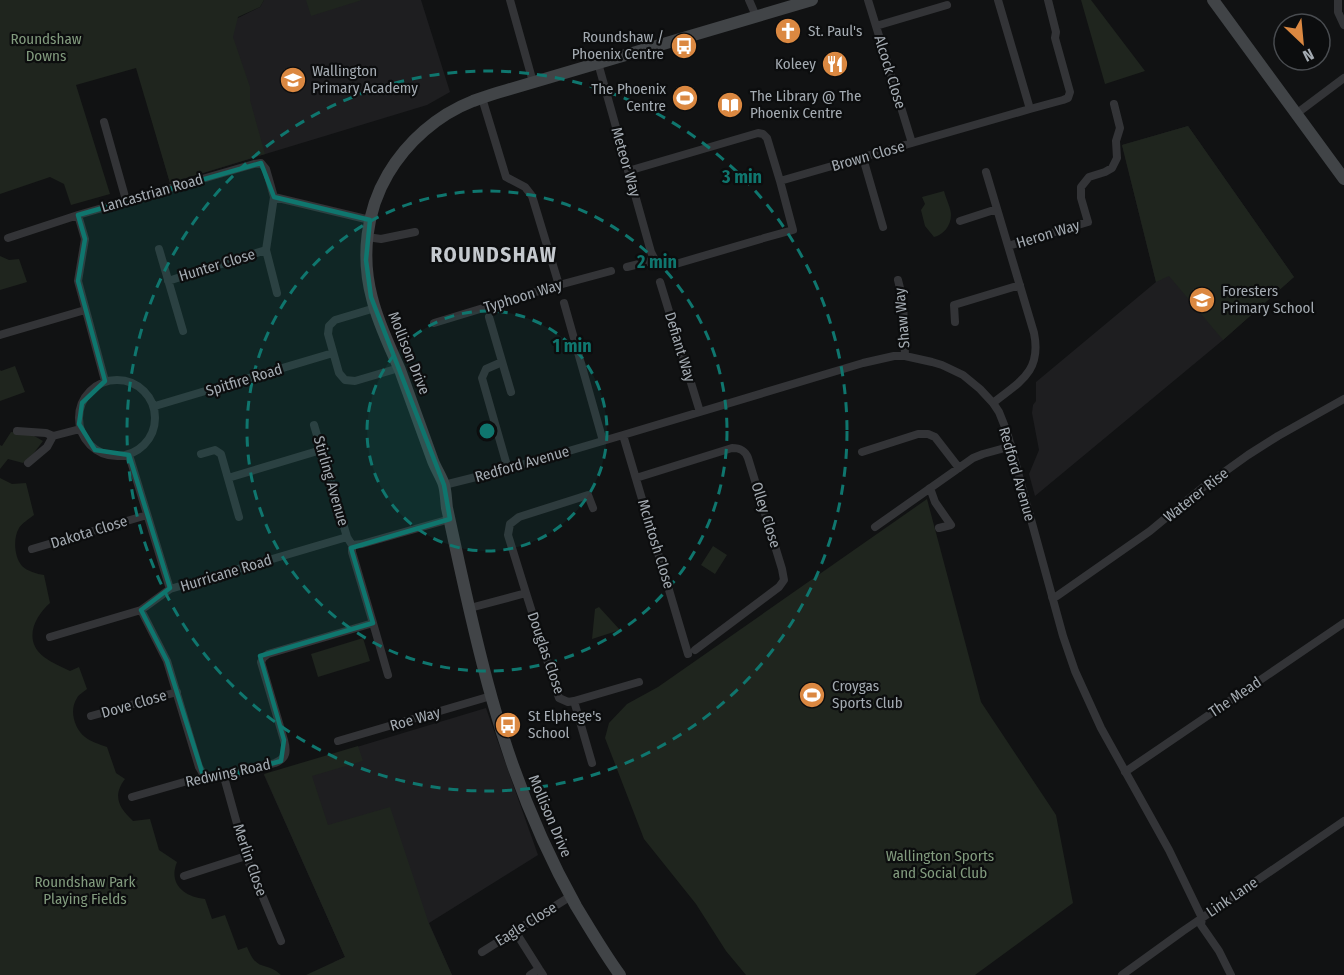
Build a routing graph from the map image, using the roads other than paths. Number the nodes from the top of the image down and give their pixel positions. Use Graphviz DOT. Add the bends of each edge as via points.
graph roads {
  1 [pos="510,0"];
  2 [pos="749,0"];
  3 [pos="812,0"];
  4 [pos="868,0"];
  5 [pos="998,0"];
  6 [pos="1048,0"];
  7 [pos="1213,0"];
  8 [pos="1338,0"];
  9 [pos="947,5"];
  10 [pos="756,16"];
  11 [pos="1344,25"];
  12 [pos="876,26"];
  13 [pos="598,63"];
  14 [pos="1344,78"];
  15 [pos="533,82"];
  16 [pos="482,98"];
  17 [pos="1114,104"];
  18 [pos="1030,109"];
  19 [pos="1296,114"];
  20 [pos="104,122"];
  21 [pos="912,143"];
  22 [pos="863,158"];
  23 [pos="628,171"];
  24 [pos="986,172"];
  25 [pos="1344,179"];
  26 [pos="780,181"];
  27 [pos="274,197"];
  28 [pos="126,200"];
  29 [pos="997,209"];
  30 [pos="78,215"];
  31 [pos="370,220"];
  32 [pos="960,221"];
  33 [pos="883,227"];
  34 [pos="415,232"];
  35 [pos="367,237"];
  36 [pos="8,238"];
  37 [pos="1008,246"];
  38 [pos="159,249"];
  39 [pos="266,250"];
  40 [pos="655,260"];
  41 [pos="627,267"];
  42 [pos="611,271"];
  43 [pos="898,280"];
  44 [pos="168,281"];
  45 [pos="660,282"];
  46 [pos="559,285"];
  47 [pos="1020,285"];
  48 [pos="277,293"];
  49 [pos="564,303"];
  50 [pos="375,308"];
  51 [pos="85,310"];
  52 [pos="489,317"];
  53 [pos="955,322"];
  54 [pos="434,323"];
  55 [pos="183,331"];
  56 [pos="0,335"];
  57 [pos="333,353"];
  58 [pos="905,356"];
  59 [pos="502,362"];
  60 [pos="399,368"];
  61 [pos="105,381"];
  62 [pos="511,392"];
  63 [pos="1344,399"];
  64 [pos="993,403"];
  65 [pos="155,406"];
  66 [pos="700,412"];
  67 [pos="314,425"];
  68 [pos="80,429"];
  69 [pos="17,431"];
  70 [pos="623,435"];
  71 [pos="53,436"];
  72 [pos="603,441"];
  73 [pos="1012,446"];
  74 [pos="321,450"];
  75 [pos="862,452"];
  76 [pos="201,454"];
  77 [pos="129,455"];
  78 [pos="28,463"];
  79 [pos="959,468"];
  80 [pos="508,469"];
  81 [pos="228,478"];
  82 [pos="636,478"];
  83 [pos="444,485"];
  84 [pos="930,488"];
  85 [pos="593,508"];
  86 [pos="147,515"];
  87 [pos="239,518"];
  88 [pos="450,519"];
  89 [pos="874,527"];
  90 [pos="939,528"];
  91 [pos="349,541"];
  92 [pos="32,549"];
  93 [pos="170,589"];
  94 [pos="526,593"];
  95 [pos="1052,597"];
  96 [pos="470,608"];
  97 [pos="141,610"];
  98 [pos="1344,622"];
  99 [pos="373,623"];
  100 [pos="50,637"];
  101 [pos="691,652"];
  102 [pos="388,675"];
  103 [pos="639,682"];
  104 [pos="177,692"];
  105 [pos="491,696"];
  106 [pos="574,701"];
  107 [pos="91,716"];
  108 [pos="338,741"];
  109 [pos="592,763"];
  110 [pos="1125,772"];
  111 [pos="205,777"];
  112 [pos="224,777"];
  113 [pos="132,797"];
  114 [pos="1344,821"];
  115 [pos="246,856"];
  116 [pos="184,876"];
  117 [pos="571,896"];
  118 [pos="1202,918"];
  119 [pos="515,931"];
  120 [pos="281,941"];
  121 [pos="482,952"];
  122 [pos="541,972"];
  123 [pos="618,972"];
  124 [pos="530,975"];
  125 [pos="1122,975"];
  126 [pos="1231,975"];
  1 -- 15 [label="street"];
  2 -- 10 [label="street"];
  3 -- 10 [label="main road, Mollison Drive"];
  4 -- 12 [label="street, Alcock Close"];
  5 -- 18 [label="street"];
  6 -- 18 [label="street, Brown Close" via="1070,92 1068,98"];
  7 -- 19 [label="main road"];
  8 -- 11 [label="street"];
  9 -- 12 [label="street"];
  10 -- 13 [label="main road, Mollison Drive"];
  12 -- 21 [label="street, Alcock Close"];
  13 -- 15 [label="main road, Mollison Drive"];
  13 -- 23 [label="street, Meteor Way"];
  14 -- 19 [label="street"];
  15 -- 16 [label="main road, Mollison Drive"];
  16 -- 31 [label="main road, Mollison Drive" via="449,113 413,141 386,177"];
  16 -- 46 [label="street" via="506,177 525,187 532,196"];
  17 -- 37 [label="street, Heron Way" via="1120,128 1117,158 1112,168 1089,177 1082,187 1088,222"];
  18 -- 21 [label="street, Brown Close"];
  19 -- 25 [label="main road"];
  20 -- 28 [label="street"];
  21 -- 22 [label="street, Brown Close"];
  22 -- 26 [label="street, Brown Close"];
  22 -- 33 [label="street"];
  23 -- 26 [label="street" via="760,133 768,141"];
  23 -- 40 [label="street, Meteor Way"];
  24 -- 29 [label="street"];
  26 -- 40 [label="street" via="793,230 669,266"];
  27 -- 28 [label="street, Lancastrian Road" via="261,163"];
  27 -- 31 [label="street"];
  27 -- 39 [label="street"];
  28 -- 30 [label="street, Lancastrian Road"];
  29 -- 32 [label="street"];
  29 -- 37 [label="street"];
  30 -- 36 [label="street, Lancastrian Road"];
  30 -- 51 [label="street" via="85,239 78,281"];
  31 -- 35 [label="main road, Mollison Drive"];
  34 -- 35 [label="street" via="381,239"];
  35 -- 50 [label="main road, Mollison Drive" via="367,271"];
  37 -- 47 [label="street"];
  38 -- 44 [label="street, Hunter Close"];
  39 -- 44 [label="street, Hunter Close"];
  39 -- 48 [label="street"];
  40 -- 41 [label="street"];
  42 -- 46 [label="street, Typhoon Way"];
  43 -- 58 [label="street, Shaw Way" via="903,300"];
  44 -- 55 [label="street, Hunter Close"];
  45 -- 66 [label="street, Defiant Way"];
  46 -- 54 [label="street, Typhoon Way"];
  47 -- 53 [label="street" via="954,304"];
  47 -- 64 [label="street" via="1035,333 1033,363 1024,378"];
  49 -- 72 [label="street"];
  50 -- 57 [label="street" via="331,322 328,334"];
  50 -- 60 [label="main road, Mollison Drive"];
  51 -- 56 [label="street"];
  51 -- 61 [label="street"];
  52 -- 59 [label="street"];
  57 -- 60 [label="street" via="341,376 349,381"];
  57 -- 65 [label="street, Spitfire Road"];
  58 -- 64 [label="street, Redford Avenue" via="955,370"];
  58 -- 66 [label="street, Redford Avenue" via="881,359"];
  59 -- 62 [label="street"];
  59 -- 80 [label="street" via="486,369 482,378"];
  60 -- 83 [label="main road, Mollison Drive"];
  61 -- 65 [label="street" via="129,381 141,387"];
  61 -- 68 [label="street" via="88,393 82,403"];
  63 -- 95 [label="street, Waterer Rise" via="1248,455 1150,531"];
  64 -- 73 [label="street, Redford Avenue"];
  65 -- 77 [label="street" via="149,441"];
  66 -- 70 [label="street, Redford Avenue"];
  67 -- 74 [label="street, Stirling Avenue"];
  68 -- 71 [label="street"];
  68 -- 77 [label="street" via="95,450 120,457"];
  69 -- 71 [label="street"];
  70 -- 72 [label="street, Redford Avenue"];
  70 -- 82 [label="street, McIntosh Close"];
  71 -- 78 [label="street"];
  72 -- 80 [label="street, Redford Avenue"];
  73 -- 79 [label="street" via="982,453"];
  73 -- 95 [label="street, Redford Avenue"];
  74 -- 81 [label="street"];
  74 -- 91 [label="street, Stirling Avenue"];
  75 -- 79 [label="street" via="928,434 938,440"];
  76 -- 81 [label="street" via="215,450 221,454"];
  77 -- 86 [label="street"];
  79 -- 84 [label="street"];
  80 -- 83 [label="street, Redford Avenue"];
  81 -- 87 [label="street"];
  82 -- 101 [label="street, McIntosh Close"];
  82 -- 101 [label="street, Olley Close" via="732,448 742,449 748,458 784,580"];
  83 -- 88 [label="main road, Mollison Drive"];
  84 -- 89 [label="street"];
  84 -- 90 [label="street" via="951,525"];
  85 -- 94 [label="street" via="588,495 519,517 510,524 508,535"];
  86 -- 92 [label="street, Dakota Close"];
  86 -- 93 [label="street"];
  88 -- 91 [label="street, Hurricane Road" via="362,544"];
  88 -- 96 [label="main road, Mollison Drive"];
  91 -- 93 [label="street, Hurricane Road"];
  91 -- 99 [label="street"];
  93 -- 97 [label="street, Hurricane Road"];
  94 -- 96 [label="street"];
  94 -- 106 [label="street, Douglas Close" via="557,694 563,701"];
  95 -- 110 [label="street, Redford Avenue" via="1075,671"];
  96 -- 105 [label="main road, Mollison Drive"];
  97 -- 100 [label="street, Hurricane Road"];
  97 -- 104 [label="street" via="167,661"];
  98 -- 110 [label="street, The Mead"];
  99 -- 102 [label="street"];
  99 -- 112 [label="street, Redwing Road" via="263,658 285,757"];
  103 -- 106 [label="street, Douglas Close"];
  104 -- 107 [label="street, Dove Close"];
  104 -- 111 [label="street"];
  105 -- 108 [label="street, Roe Way"];
  105 -- 117 [label="main road, Mollison Drive" via="525,799"];
  106 -- 109 [label="street, Douglas Close"];
  110 -- 118 [label="street, Redford Avenue" via="1170,849"];
  111 -- 112 [label="street, Redwing Road"];
  111 -- 113 [label="street, Redwing Road"];
  112 -- 115 [label="street, Merlin Close"];
  114 -- 118 [label="street, Link Lane"];
  115 -- 116 [label="street"];
  115 -- 120 [label="street, Merlin Close"];
  117 -- 119 [label="street, Eagle Close"];
  117 -- 123 [label="main road, Mollison Drive"];
  118 -- 125 [label="street, Link Lane"];
  118 -- 126 [label="street, Redford Avenue" via="1202,925"];
  119 -- 121 [label="street, Eagle Close"];
  119 -- 122 [label="street"];
  122 -- 124 [label="street"];
}
